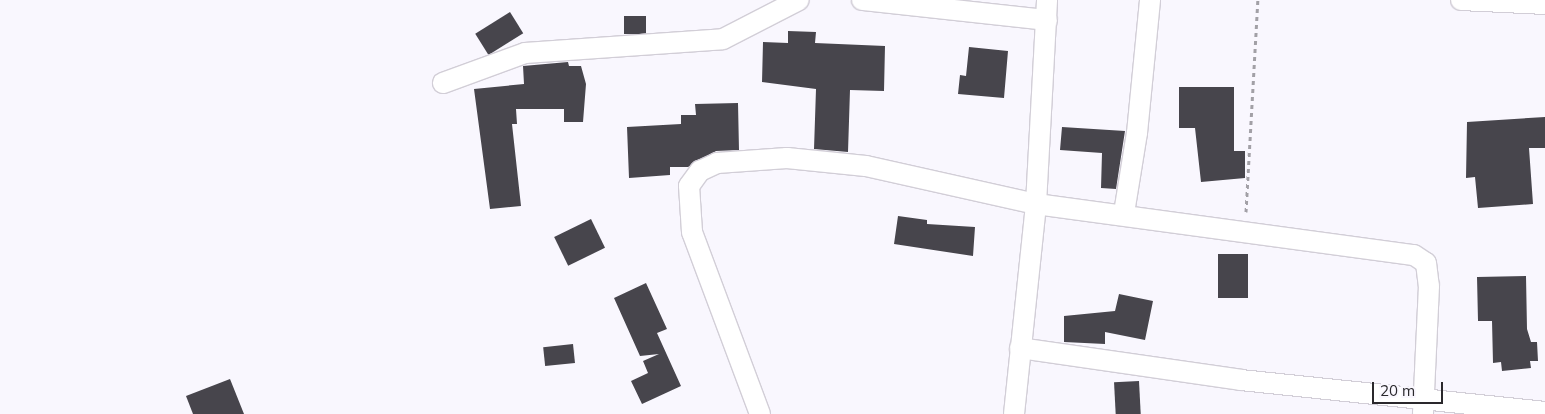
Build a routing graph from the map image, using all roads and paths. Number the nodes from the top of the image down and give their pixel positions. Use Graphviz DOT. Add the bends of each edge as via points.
graph roads {
  1 [pos="799,0"];
  2 [pos="862,0"];
  3 [pos="1047,0"];
  4 [pos="1150,0"];
  5 [pos="1258,0"];
  6 [pos="1461,0"];
  7 [pos="1545,4"];
  8 [pos="1047,20"];
  9 [pos="443,83"];
  10 [pos="1036,204"];
  11 [pos="1124,213"];
  12 [pos="1244,236"];
  13 [pos="1020,348"];
  14 [pos="1423,407"];
  15 [pos="1545,412"];
  16 [pos="760,414"];
  17 [pos="1014,414"];
  1 -- 9 [label="street" via="723,39 525,54"];
  2 -- 8 [label="street"];
  3 -- 8 [label="street"];
  4 -- 11 [label="street" via="1137,134"];
  5 -- 12 [label="path"];
  6 -- 7 [label="street"];
  8 -- 10 [label="street"];
  10 -- 11 [label="street"];
  10 -- 13 [label="street"];
  10 -- 16 [label="street" via="875,168 787,158 717,163 700,171 689,186 692,232"];
  11 -- 12 [label="street"];
  12 -- 14 [label="street" via="1414,255 1426,263 1429,286"];
  13 -- 14 [label="street"];
  13 -- 17 [label="street"];
  14 -- 15 [label="street"];
}
